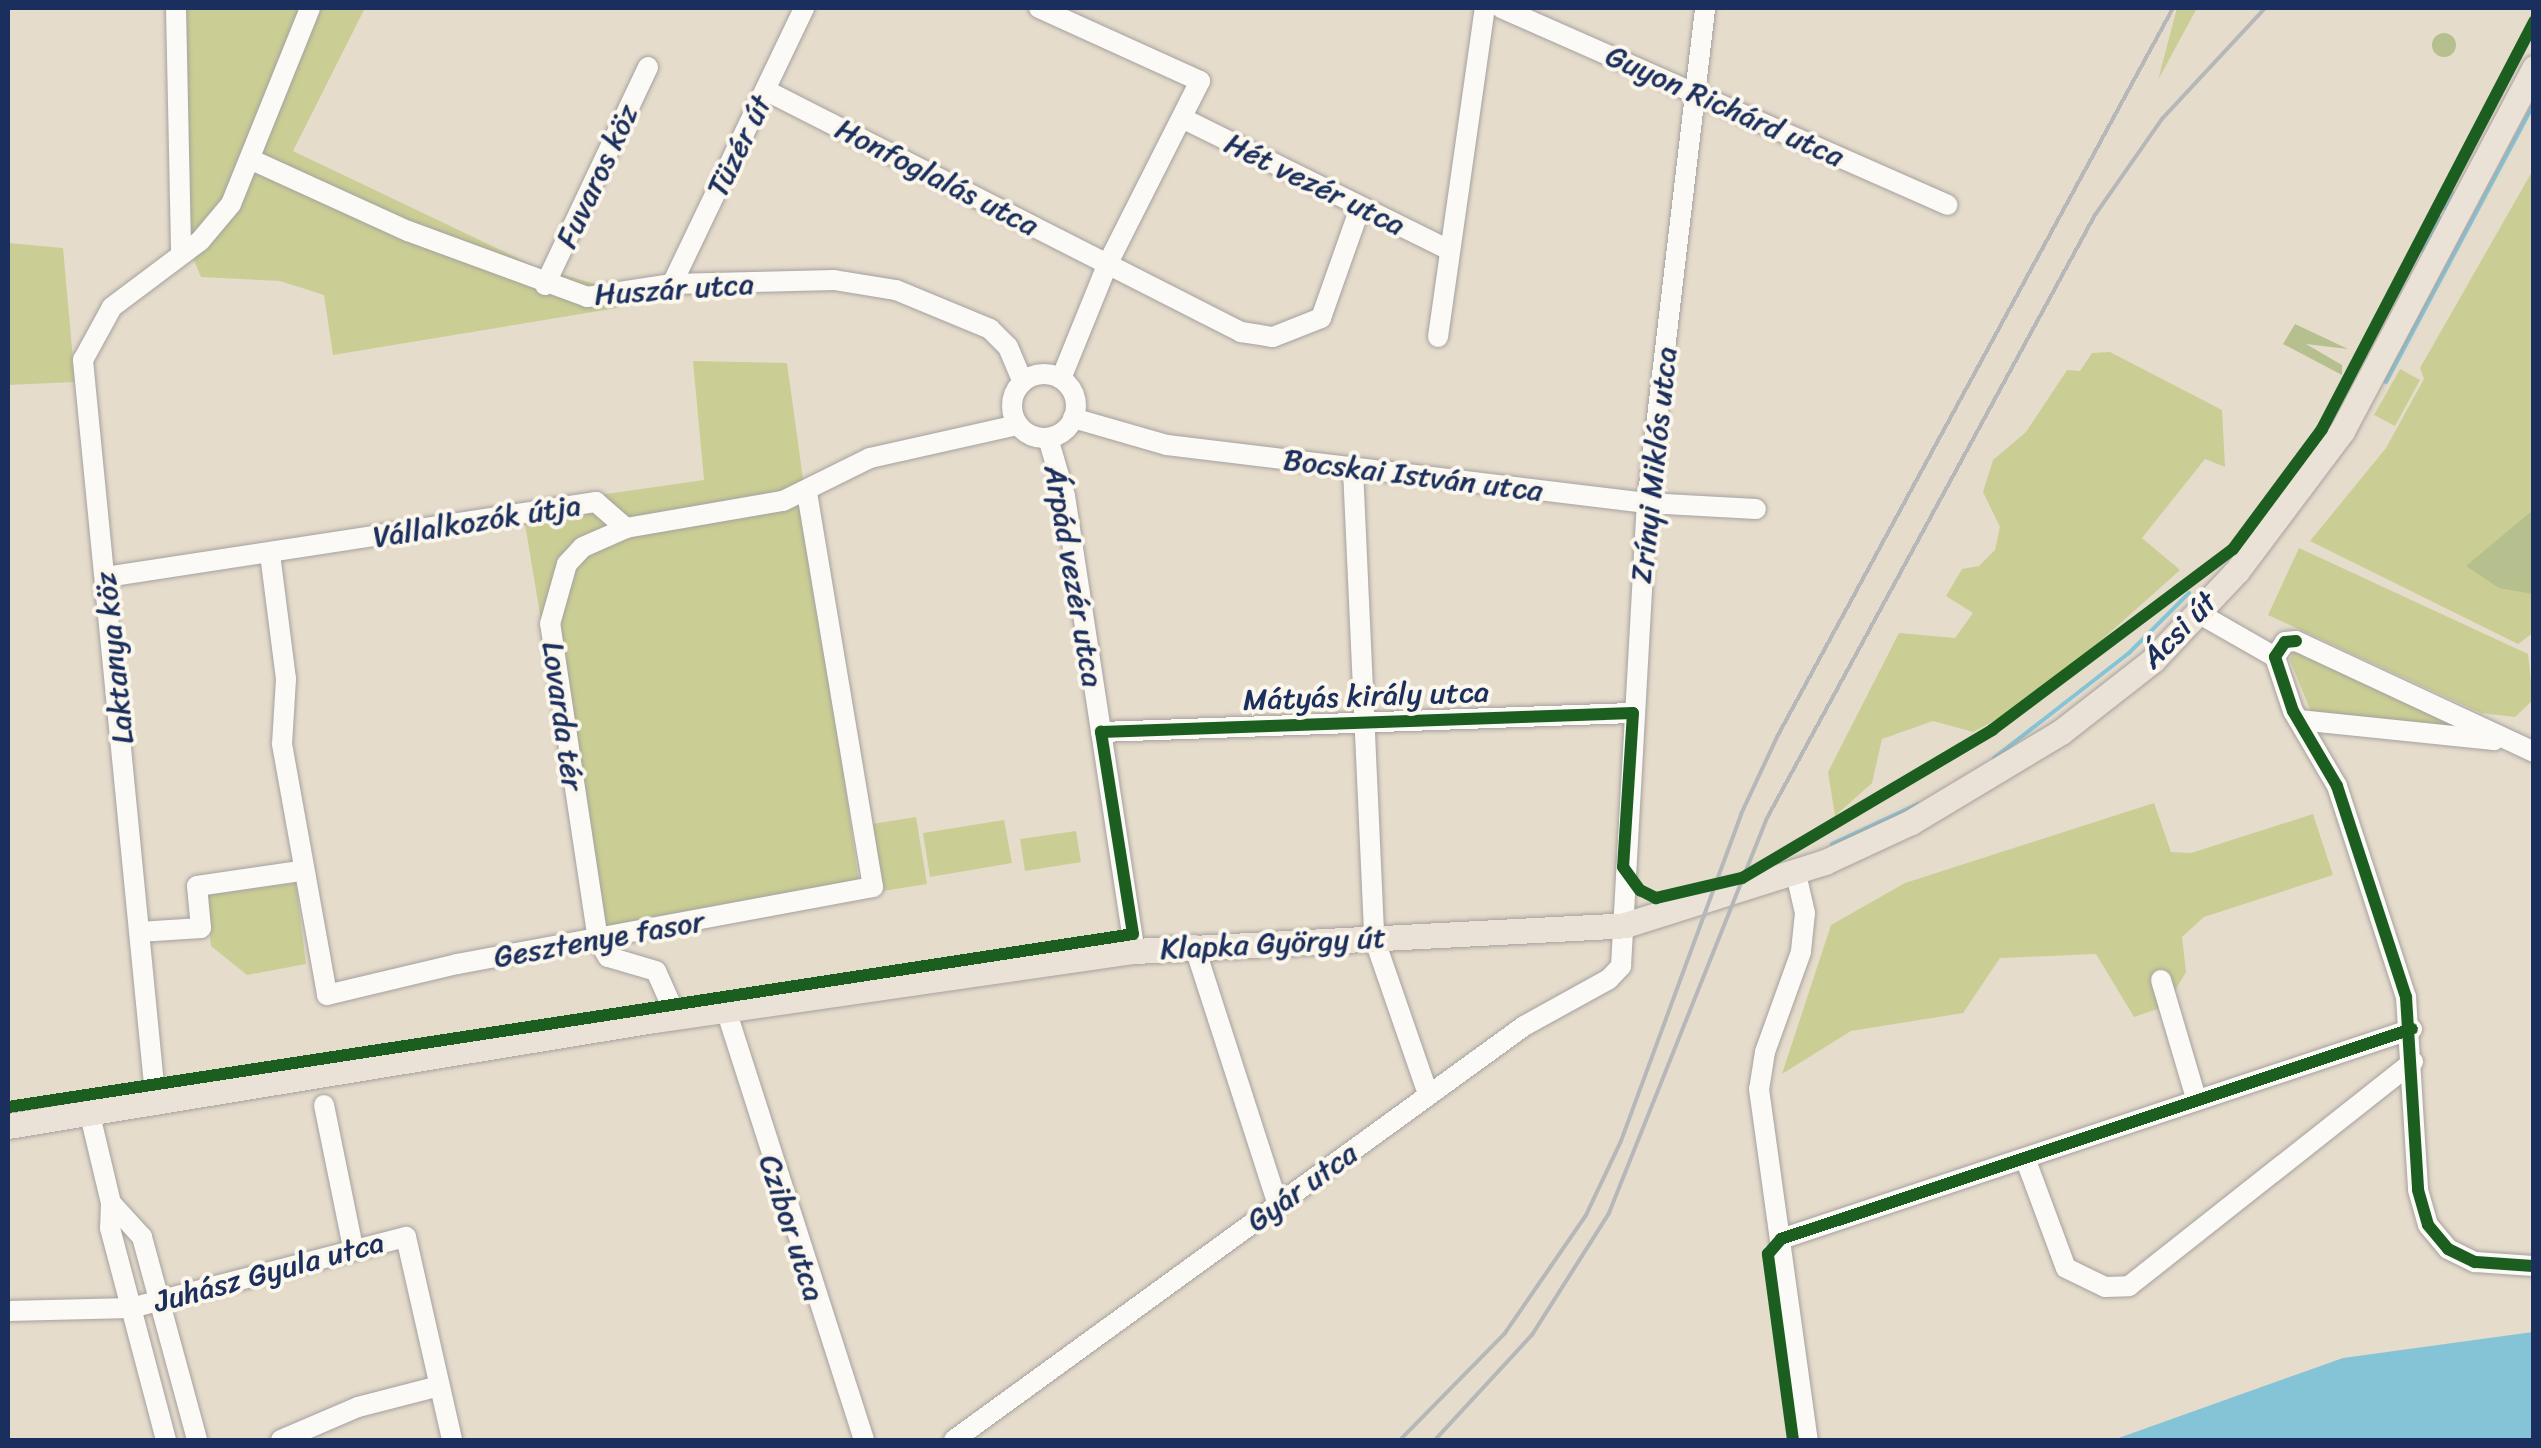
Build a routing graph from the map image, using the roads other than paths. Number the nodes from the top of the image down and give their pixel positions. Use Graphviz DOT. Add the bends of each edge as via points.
graph roads {
  1 [pos="176,8"];
  2 [pos="804,8"];
  3 [pos="1038,8"];
  4 [pos="1485,8"];
  5 [pos="1501,8"];
  6 [pos="1705,8"];
  7 [pos="302,10"];
  8 [pos="648,67"];
  9 [pos="2534,68"];
  10 [pos="766,90"];
  11 [pos="1693,90"];
  12 [pos="1182,118"];
  13 [pos="252,160"];
  14 [pos="1948,206"];
  15 [pos="1360,208"];
  16 [pos="1448,249"];
  17 [pos="181,254"];
  18 [pos="1108,262"];
  19 [pos="672,284"];
  20 [pos="545,285"];
  21 [pos="1438,338"];
  22 [pos="1061,379"];
  23 [pos="1023,382"];
  24 [pos="1074,418"];
  25 [pos="1018,424"];
  26 [pos="1048,438"];
  27 [pos="1353,469"];
  28 [pos="807,494"];
  29 [pos="1648,503"];
  30 [pos="1756,510"];
  31 [pos="626,528"];
  32 [pos="270,554"];
  33 [pos="106,577"];
  34 [pos="2198,613"];
  35 [pos="2275,657"];
  36 [pos="1633,713"];
  37 [pos="1364,720"];
  38 [pos="2299,720"];
  39 [pos="2453,725"];
  40 [pos="1101,732"];
  41 [pos="2534,752"];
  42 [pos="300,871"];
  43 [pos="1796,874"];
  44 [pos="1709,902"];
  45 [pos="1625,925"];
  46 [pos="139,932"];
  47 [pos="1374,938"];
  48 [pos="598,940"];
  49 [pos="1194,945"];
  50 [pos="1134,951"];
  51 [pos="2161,980"];
  52 [pos="727,1013"];
  53 [pos="677,1018"];
  54 [pos="2412,1030"];
  55 [pos="2414,1062"];
  56 [pos="1428,1094"];
  57 [pos="2196,1098"];
  58 [pos="156,1105"];
  59 [pos="324,1105"];
  60 [pos="90,1115"];
  61 [pos="8,1126"];
  62 [pos="2025,1158"];
  63 [pos="112,1204"];
  64 [pos="1278,1205"];
  65 [pos="1780,1239"];
  66 [pos="353,1247"];
  67 [pos="2534,1266"];
  68 [pos="159,1300"];
  69 [pos="131,1308"];
  70 [pos="8,1311"];
  71 [pos="439,1386"];
  72 [pos="166,1440"];
  73 [pos="196,1440"];
  74 [pos="280,1440"];
  75 [pos="452,1440"];
  76 [pos="864,1440"];
  77 [pos="954,1440"];
  78 [pos="1808,1440"];
  1 -- 17 [label="street"];
  2 -- 10 [label="street, Tüzér út"];
  3 -- 12 [label="street" via="1200,81"];
  4 -- 16 [label="street"];
  5 -- 11 [label="street, Guyon Richárd utca"];
  6 -- 11 [label="street, Zrínyi Miklós utca"];
  7 -- 13 [label="street, Laktanya köz"];
  8 -- 20 [label="street, Fuvaros köz"];
  9 -- 34 [label="main road, Ácsi út" via="2342,430 2260,544"];
  10 -- 18 [label="street, Honfoglalás utca"];
  10 -- 19 [label="street, Tüzér út"];
  11 -- 14 [label="street, Guyon Richárd utca"];
  11 -- 29 [label="street, Zrínyi Miklós utca"];
  12 -- 15 [label="street, Hét vezér utca"];
  12 -- 18 [label="street"];
  13 -- 17 [label="street, Laktanya köz" via="222,216"];
  13 -- 20 [label="street, Huszár utca"];
  15 -- 16 [label="street, Hét vezér utca"];
  15 -- 18 [label="street, Honfoglalás utca" via="1321,318 1301,331 1273,337 1242,332"];
  16 -- 21 [label="street"];
  17 -- 33 [label="street, Laktanya köz" via="112,307 85,347"];
  18 -- 22 [label="street"];
  19 -- 20 [label="street, Huszár utca" via="612,298"];
  19 -- 23 [label="street, Huszár utca" via="834,280 896,290 990,329 1008,347"];
  22 -- 23 [label="street" via="1042,374"];
  22 -- 24 [label="street" via="1074,396"];
  23 -- 25 [label="street" via="1012,408"];
  24 -- 26 [label="street"];
  24 -- 27 [label="street, Bocskai István utca" via="1167,445"];
  25 -- 26 [label="street"];
  25 -- 28 [label="street, Vállalkozók útja" via="870,458 838,470"];
  26 -- 40 [label="street, Árpád vezér utca" via="1065,496"];
  27 -- 29 [label="street, Bocskai István utca"];
  27 -- 37 [label="street"];
  28 -- 31 [label="street, Vállalkozók útja"];
  28 -- 48 [label="street, Gesztenye fasor" via="873,887"];
  29 -- 30 [label="street, Bocskai István utca"];
  29 -- 36 [label="street, Zrínyi Miklós utca"];
  31 -- 32 [label="street, Vállalkozók útja" via="596,502"];
  31 -- 48 [label="street, Lovarda tér" via="600,537 566,564 550,624"];
  32 -- 33 [label="street, Vállalkozók útja"];
  32 -- 42 [label="street" via="286,679 282,744"];
  33 -- 46 [label="street, Laktanya köz"];
  34 -- 35 [label="street"];
  34 -- 43 [label="main road, Ácsi út" via="2153,660 2061,732 1911,822"];
  35 -- 38 [label="street"];
  35 -- 39 [label="street" via="2285,642 2296,642"];
  36 -- 37 [label="street, Mátyás király utca"];
  36 -- 45 [label="street, Zrínyi Miklós utca"];
  37 -- 40 [label="street, Mátyás király utca"];
  37 -- 47 [label="street"];
  38 -- 39 [label="street"];
  38 -- 54 [label="street" via="2337,786"];
  39 -- 41 [label="street"];
  40 -- 50 [label="street, Árpád vezér utca"];
  42 -- 46 [label="street" via="197,886 201,928"];
  42 -- 48 [label="street, Gesztenye fasor" via="327,996"];
  43 -- 44 [label="main road, Ácsi út"];
  43 -- 65 [label="street" via="1805,913 1801,952 1760,1071"];
  44 -- 45 [label="main road, Klapka György út"];
  45 -- 47 [label="main road, Klapka György út"];
  45 -- 56 [label="street, Gyár utca" via="1621,966 1609,979 1524,1026"];
  46 -- 58 [label="street, Laktanya köz"];
  47 -- 49 [label="main road, Klapka György út"];
  47 -- 56 [label="street"];
  48 -- 53 [label="street" via="608,958 656,971"];
  49 -- 50 [label="main road, Klapka György út"];
  49 -- 64 [label="street"];
  50 -- 52 [label="main road, Klapka György út"];
  51 -- 57 [label="street"];
  52 -- 53 [label="main road, Klapka György út"];
  52 -- 76 [label="street, Czibor utca"];
  53 -- 58 [label="main road, Klapka György út"];
  54 -- 55 [label="street"];
  54 -- 57 [label="street"];
  55 -- 62 [label="street" via="2129,1286 2105,1287 2066,1268"];
  55 -- 67 [label="street" via="2418,1190 2428,1225 2448,1249 2475,1262"];
  56 -- 64 [label="street, Gyár utca"];
  57 -- 62 [label="street"];
  58 -- 60 [label="main road, Klapka György út"];
  59 -- 66 [label="street"];
  60 -- 61 [label="main road, Klapka György út"];
  60 -- 63 [label="street"];
  62 -- 65 [label="street"];
  63 -- 68 [label="street" via="142,1238"];
  63 -- 69 [label="street" via="110,1228"];
  64 -- 77 [label="street, Gyár utca"];
  65 -- 78 [label="street"];
  66 -- 68 [label="street, Juhász Gyula utca"];
  66 -- 71 [label="street, Juhász Gyula utca" via="406,1237"];
  68 -- 69 [label="street, Juhász Gyula utca"];
  68 -- 73 [label="street"];
  69 -- 70 [label="street, Juhász Gyula utca"];
  69 -- 72 [label="street"];
  71 -- 74 [label="street" via="358,1407"];
  71 -- 75 [label="street"];
}
